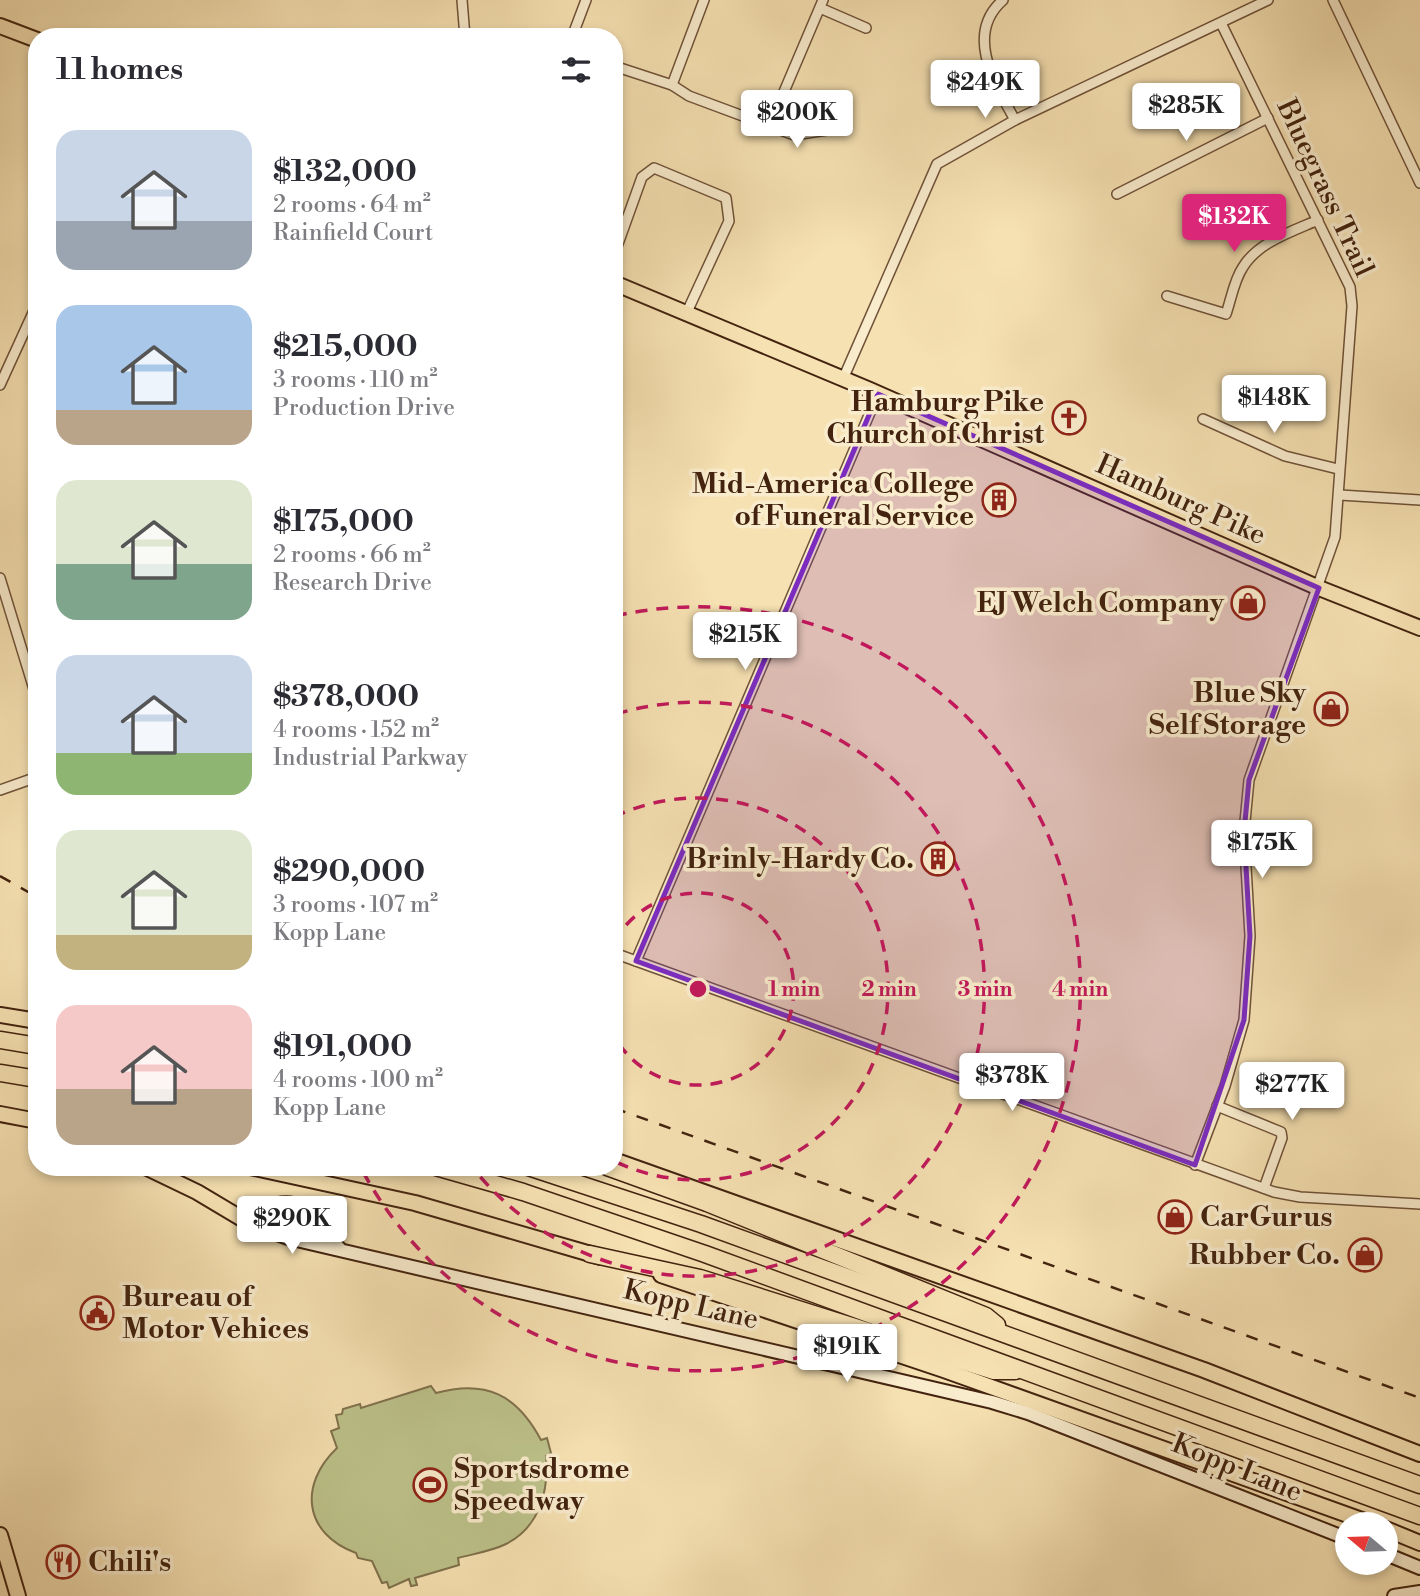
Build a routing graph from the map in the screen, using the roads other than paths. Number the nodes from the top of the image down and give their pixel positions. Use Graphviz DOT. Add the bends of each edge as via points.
graph roads {
  1 [pos="462,0"];
  2 [pos="586,0"];
  3 [pos="704,0"];
  4 [pos="1003,0"];
  5 [pos="1268,0"];
  6 [pos="1333,0"];
  7 [pos="821,4"];
  8 [pos="1221,23"];
  9 [pos="0,26"];
  10 [pos="464,28"];
  11 [pos="575,28"];
  12 [pos="866,28"];
  13 [pos="28,37"];
  14 [pos="623,69"];
  15 [pos="672,85"];
  16 [pos="1268,118"];
  17 [pos="1015,120"];
  18 [pos="769,127"];
  19 [pos="827,130"];
  20 [pos="1420,184"];
  21 [pos="1117,194"];
  22 [pos="1318,219"];
  23 [pos="623,230"];
  24 [pos="623,287"];
  25 [pos="1167,296"];
  26 [pos="687,312"];
  27 [pos="28,324"];
  28 [pos="843,379"];
  29 [pos="0,385"];
  30 [pos="878,394"];
  31 [pos="1203,419"];
  32 [pos="1338,469"];
  33 [pos="1340,495"];
  34 [pos="1420,500"];
  35 [pos="0,578"];
  36 [pos="1319,588"];
  37 [pos="1420,628"];
  38 [pos="28,670"];
  39 [pos="28,779"];
  40 [pos="0,790"];
  41 [pos="623,956"];
  42 [pos="636,961"];
  43 [pos="0,1015"];
  44 [pos="28,1020"];
  45 [pos="0,1040"];
  46 [pos="28,1045"];
  47 [pos="0,1073"];
  48 [pos="28,1078"];
  49 [pos="1217,1106"];
  50 [pos="0,1114"];
  51 [pos="28,1119"];
  52 [pos="623,1163"];
  53 [pos="1195,1165"];
  54 [pos="623,1173"];
  55 [pos="164,1176"];
  56 [pos="291,1176"];
  57 [pos="467,1176"];
  58 [pos="555,1176"];
  59 [pos="1264,1188"];
  60 [pos="1420,1204"];
  61 [pos="254,1226"];
  62 [pos="340,1249"];
  63 [pos="590,1254"];
  64 [pos="1009,1336"];
  65 [pos="1028,1371"];
  66 [pos="1420,1454"];
  67 [pos="1420,1485"];
  68 [pos="1340,1512"];
  69 [pos="1420,1516"];
  70 [pos="1335,1534"];
  71 [pos="1398,1534"];
  72 [pos="0,1535"];
  73 [pos="1420,1542"];
  74 [pos="1398,1559"];
  75 [pos="1420,1567"];
  76 [pos="1420,1591"];
  77 [pos="18,1596"];
  78 [pos="1394,1596"];
  1 -- 10 [label="street"];
  2 -- 11 [label="street"];
  3 -- 15 [label="street"];
  4 -- 17 [label="street" via="990,16 984,47 992,77"];
  5 -- 8 [label="street"];
  6 -- 20 [label="street"];
  7 -- 12 [label="street"];
  7 -- 18 [label="street"];
  8 -- 16 [label="street, Bluegrass Trail"];
  8 -- 17 [label="street"];
  9 -- 13 [label="main road"];
  14 -- 15 [label="street"];
  15 -- 18 [label="street"];
  16 -- 21 [label="street"];
  16 -- 22 [label="street, Bluegrass Trail"];
  17 -- 28 [label="street" via="937,164"];
  18 -- 19 [label="street" via="794,135"];
  22 -- 25 [label="street" via="1276,239 1242,267 1226,314"];
  22 -- 32 [label="street, Bluegrass Trail" via="1350,287 1352,306"];
  23 -- 26 [label="street" via="642,177 654,168 726,198 729,221"];
  24 -- 26 [label="main road, Hamburg Pike"];
  26 -- 28 [label="main road, Hamburg Pike"];
  27 -- 29 [label="street"];
  28 -- 30 [label="main road, Hamburg Pike"];
  30 -- 36 [label="main road, Hamburg Pike"];
  30 -- 42 [label="street"];
  31 -- 32 [label="street" via="1286,456"];
  32 -- 33 [label="street, Bluegrass Trail"];
  33 -- 34 [label="street"];
  33 -- 36 [label="street, Bluegrass Trail" via="1332,550"];
  35 -- 38 [label="street"];
  36 -- 37 [label="main road, Hamburg Pike"];
  36 -- 49 [label="street, Bluegrass Trail" via="1249,780 1244,832 1250,936 1244,1020"];
  39 -- 40 [label="street"];
  41 -- 42 [label="street"];
  42 -- 53 [label="street"];
  43 -- 44 [label="main road"];
  45 -- 46 [label="highway"];
  47 -- 48 [label="highway"];
  49 -- 53 [label="street, Bluegrass Trail"];
  49 -- 59 [label="street" via="1281,1132"];
  50 -- 51 [label="main road"];
  52 -- 66 [label="main road" via="1204,1370"];
  53 -- 59 [label="street"];
  54 -- 64 [label="highway" via="986,1316"];
  55 -- 61 [label="main road"];
  56 -- 63 [label="main road" via="415,1203"];
  57 -- 65 [label="highway" via="705,1254"];
  58 -- 64 [label="highway"];
  59 -- 60 [label="street" via="1300,1197"];
  61 -- 62 [label="street, Kopp Lane"];
  61 -- 62 [label="street" via="268,1207 293,1202 309,1211"];
  62 -- 70 [label="street, Kopp Lane" via="992,1402"];
  63 -- 65 [label="highway" via="700,1278 994,1371"];
  63 -- 68 [label="main road" via="944,1370"];
  64 -- 67 [label="highway"];
  65 -- 69 [label="highway"];
  71 -- 73 [label="main road"];
  72 -- 77 [label="main road"];
  74 -- 75 [label="street"];
  76 -- 78 [label="street"];
}
